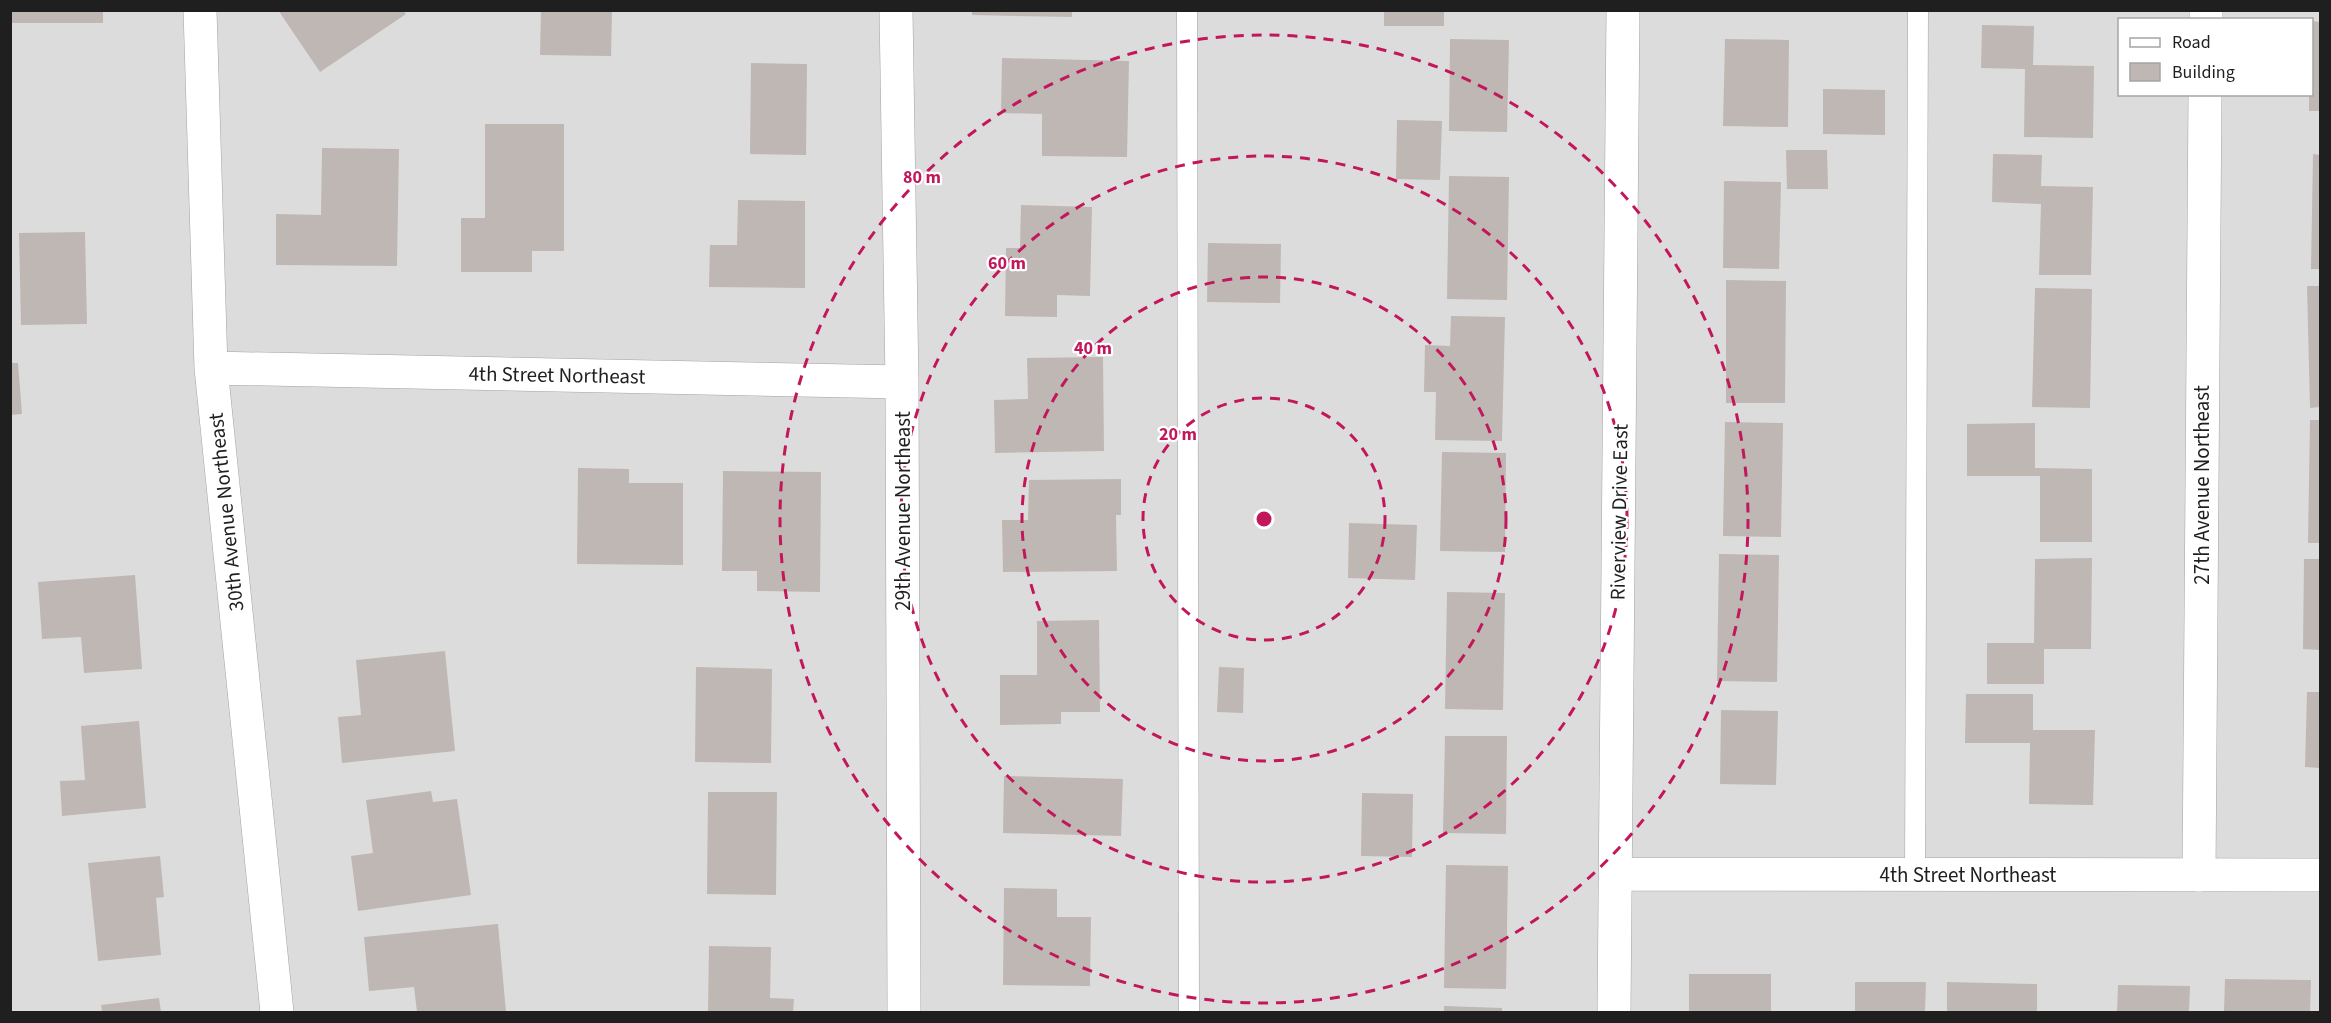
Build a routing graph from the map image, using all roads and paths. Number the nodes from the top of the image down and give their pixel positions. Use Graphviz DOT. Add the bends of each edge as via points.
graph roads {
  1 [pos="200,10"];
  2 [pos="896,10"];
  3 [pos="1187,10"];
  4 [pos="1623,10"];
  5 [pos="1918,10"];
  6 [pos="2205,96"];
  7 [pos="211,368"];
  8 [pos="902,382"];
  9 [pos="1616,874"];
  10 [pos="1915,875"];
  11 [pos="2199,875"];
  12 [pos="2320,876"];
  13 [pos="277,1012"];
  14 [pos="904,1012"];
  15 [pos="1189,1012"];
  16 [pos="1614,1012"];
  1 -- 7 [label="street, 30th Avenue Northeast"];
  2 -- 8 [label="street, 29th Avenue Northeast"];
  3 -- 15 [label="lane"];
  4 -- 9 [label="street, Riverview Drive East"];
  5 -- 10 [label="lane"];
  6 -- 11 [label="street, 27th Avenue Northeast"];
  7 -- 8 [label="street, 4th Street Northeast"];
  7 -- 13 [label="street, 30th Avenue Northeast"];
  8 -- 14 [label="street, 29th Avenue Northeast"];
  9 -- 10 [label="street, 4th Street Northeast"];
  9 -- 16 [label="street, Riverview Drive East"];
  10 -- 11 [label="street, 4th Street Northeast"];
  11 -- 12 [label="street, 4th Street Northeast"];
}
